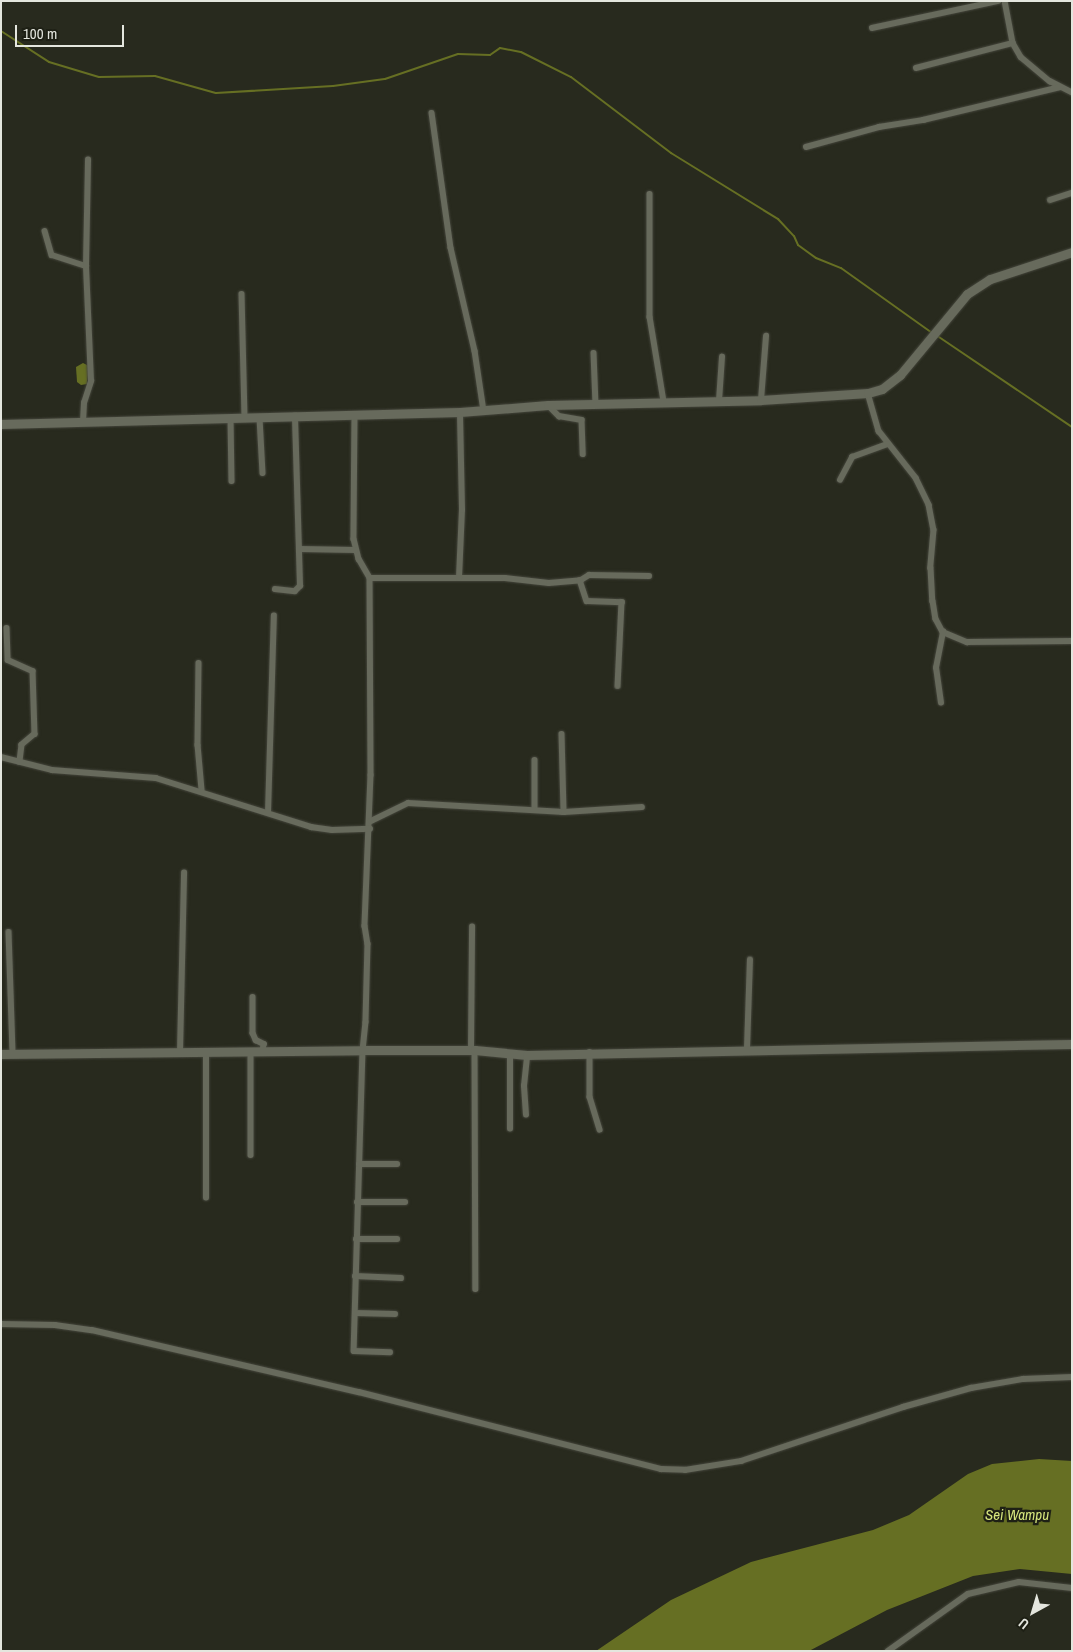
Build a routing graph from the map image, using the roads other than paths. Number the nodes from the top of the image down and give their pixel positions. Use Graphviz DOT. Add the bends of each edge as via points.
graph roads {
  1 [pos="998,1"];
  2 [pos="1005,1"];
  3 [pos="872,28"];
  4 [pos="1013,43"];
  5 [pos="916,68"];
  6 [pos="1060,87"];
  7 [pos="1072,92"];
  8 [pos="432,113"];
  9 [pos="806,147"];
  10 [pos="88,160"];
  11 [pos="1072,193"];
  12 [pos="650,194"];
  13 [pos="1050,200"];
  14 [pos="45,231"];
  15 [pos="1072,252"];
  16 [pos="86,266"];
  17 [pos="242,294"];
  18 [pos="766,336"];
  19 [pos="594,353"];
  20 [pos="722,358"];
  21 [pos="868,393"];
  22 [pos="761,400"];
  23 [pos="719,401"];
  24 [pos="664,402"];
  25 [pos="548,405"];
  26 [pos="596,405"];
  27 [pos="484,410"];
  28 [pos="460,412"];
  29 [pos="355,415"];
  30 [pos="295,416"];
  31 [pos="231,418"];
  32 [pos="245,418"];
  33 [pos="260,418"];
  34 [pos="83,422"];
  35 [pos="1,424"];
  36 [pos="887,444"];
  37 [pos="584,454"];
  38 [pos="263,473"];
  39 [pos="840,480"];
  40 [pos="232,481"];
  41 [pos="300,548"];
  42 [pos="355,550"];
  43 [pos="649,576"];
  44 [pos="370,578"];
  45 [pos="460,578"];
  46 [pos="580,580"];
  47 [pos="275,589"];
  48 [pos="274,616"];
  49 [pos="7,628"];
  50 [pos="943,632"];
  51 [pos="1072,641"];
  52 [pos="199,663"];
  53 [pos="618,686"];
  54 [pos="941,703"];
  55 [pos="562,734"];
  56 [pos="1,757"];
  57 [pos="535,760"];
  58 [pos="20,762"];
  59 [pos="202,790"];
  60 [pos="642,807"];
  61 [pos="535,808"];
  62 [pos="564,812"];
  63 [pos="268,813"];
  64 [pos="370,821"];
  65 [pos="370,829"];
  66 [pos="184,873"];
  67 [pos="472,927"];
  68 [pos="9,932"];
  69 [pos="750,960"];
  70 [pos="253,997"];
  71 [pos="1072,1044"];
  72 [pos="747,1049"];
  73 [pos="363,1050"];
  74 [pos="473,1050"];
  75 [pos="180,1052"];
  76 [pos="206,1052"];
  77 [pos="263,1052"];
  78 [pos="590,1052"];
  79 [pos="251,1053"];
  80 [pos="1,1054"];
  81 [pos="13,1054"];
  82 [pos="510,1054"];
  83 [pos="527,1055"];
  84 [pos="526,1115"];
  85 [pos="510,1129"];
  86 [pos="600,1129"];
  87 [pos="251,1155"];
  88 [pos="359,1164"];
  89 [pos="397,1164"];
  90 [pos="206,1198"];
  91 [pos="358,1202"];
  92 [pos="405,1202"];
  93 [pos="356,1239"];
  94 [pos="397,1239"];
  95 [pos="356,1276"];
  96 [pos="401,1278"];
  97 [pos="476,1289"];
  98 [pos="355,1313"];
  99 [pos="396,1314"];
  100 [pos="1,1324"];
  101 [pos="390,1352"];
  102 [pos="1072,1377"];
  103 [pos="1072,1588"];
  104 [pos="888,1651"];
  1 -- 3 [label="street"];
  2 -- 4 [label="street"];
  4 -- 5 [label="street"];
  4 -- 6 [label="street" via="1028,63"];
  6 -- 7 [label="street"];
  6 -- 9 [label="street" via="923,120 879,127"];
  8 -- 27 [label="street" via="452,248 475,351"];
  10 -- 16 [label="street"];
  11 -- 13 [label="street"];
  12 -- 24 [label="street" via="650,317"];
  14 -- 16 [label="street" via="52,255"];
  15 -- 21 [label="street" via="990,279 963,298 930,342 900,374 882,389"];
  16 -- 34 [label="street" via="91,381 84,402"];
  17 -- 32 [label="street"];
  18 -- 22 [label="street"];
  19 -- 26 [label="street"];
  20 -- 23 [label="street"];
  21 -- 22 [label="street"];
  21 -- 36 [label="street" via="876,424"];
  22 -- 23 [label="street"];
  23 -- 24 [label="street"];
  24 -- 26 [label="street"];
  25 -- 26 [label="street"];
  25 -- 27 [label="street"];
  25 -- 37 [label="street" via="559,416 582,420"];
  27 -- 28 [label="street"];
  28 -- 29 [label="street"];
  28 -- 45 [label="street"];
  29 -- 30 [label="street"];
  29 -- 42 [label="street"];
  30 -- 33 [label="street"];
  30 -- 41 [label="street"];
  31 -- 32 [label="street"];
  31 -- 34 [label="street"];
  31 -- 40 [label="street"];
  32 -- 33 [label="street"];
  33 -- 38 [label="street"];
  34 -- 35 [label="street"];
  36 -- 39 [label="street" via="852,457"];
  36 -- 50 [label="street" via="916,478 929,505 934,530 931,568 934,600 936,618"];
  41 -- 42 [label="street"];
  41 -- 47 [label="street" via="298,590"];
  42 -- 44 [label="street"];
  43 -- 46 [label="street" via="589,575"];
  44 -- 45 [label="street"];
  44 -- 64 [label="street"];
  45 -- 46 [label="street" via="505,578 549,583"];
  46 -- 53 [label="street" via="587,600 622,602"];
  48 -- 63 [label="street"];
  49 -- 58 [label="street" via="8,660 33,671 35,734 22,745"];
  50 -- 51 [label="street" via="967,642"];
  50 -- 54 [label="street" via="936,668"];
  52 -- 59 [label="street" via="198,745"];
  55 -- 62 [label="street"];
  56 -- 58 [label="street"];
  57 -- 61 [label="street"];
  58 -- 59 [label="street" via="52,770 143,775"];
  59 -- 63 [label="street"];
  60 -- 62 [label="street"];
  61 -- 62 [label="street"];
  61 -- 64 [label="street" via="408,803"];
  63 -- 65 [label="street" via="318,828"];
  64 -- 65 [label="street"];
  65 -- 73 [label="street"];
  66 -- 75 [label="street"];
  67 -- 74 [label="street"];
  68 -- 81 [label="street"];
  69 -- 72 [label="street"];
  70 -- 77 [label="street" via="254,1033 256,1040 264,1044"];
  71 -- 72 [label="street"];
  72 -- 78 [label="street"];
  73 -- 74 [label="street"];
  73 -- 77 [label="street"];
  73 -- 88 [label="street"];
  74 -- 82 [label="street"];
  74 -- 97 [label="street"];
  75 -- 76 [label="street"];
  75 -- 81 [label="street"];
  76 -- 79 [label="street"];
  76 -- 90 [label="street"];
  77 -- 79 [label="street"];
  78 -- 83 [label="street"];
  78 -- 86 [label="street" via="590,1096"];
  79 -- 87 [label="street"];
  80 -- 81 [label="street"];
  82 -- 83 [label="street"];
  82 -- 85 [label="street"];
  83 -- 84 [label="street"];
  88 -- 89 [label="street"];
  88 -- 91 [label="street"];
  91 -- 92 [label="street"];
  91 -- 93 [label="street"];
  93 -- 94 [label="street"];
  93 -- 95 [label="street"];
  95 -- 96 [label="street"];
  95 -- 98 [label="street"];
  98 -- 99 [label="street"];
  98 -- 101 [label="street" via="354,1351"];
  100 -- 102 [label="street" via="55,1325 92,1330 358,1392 661,1469 685,1470 741,1461 971,1388 1023,1379"];
  103 -- 104 [label="street" via="1019,1582 968,1594"];
}
